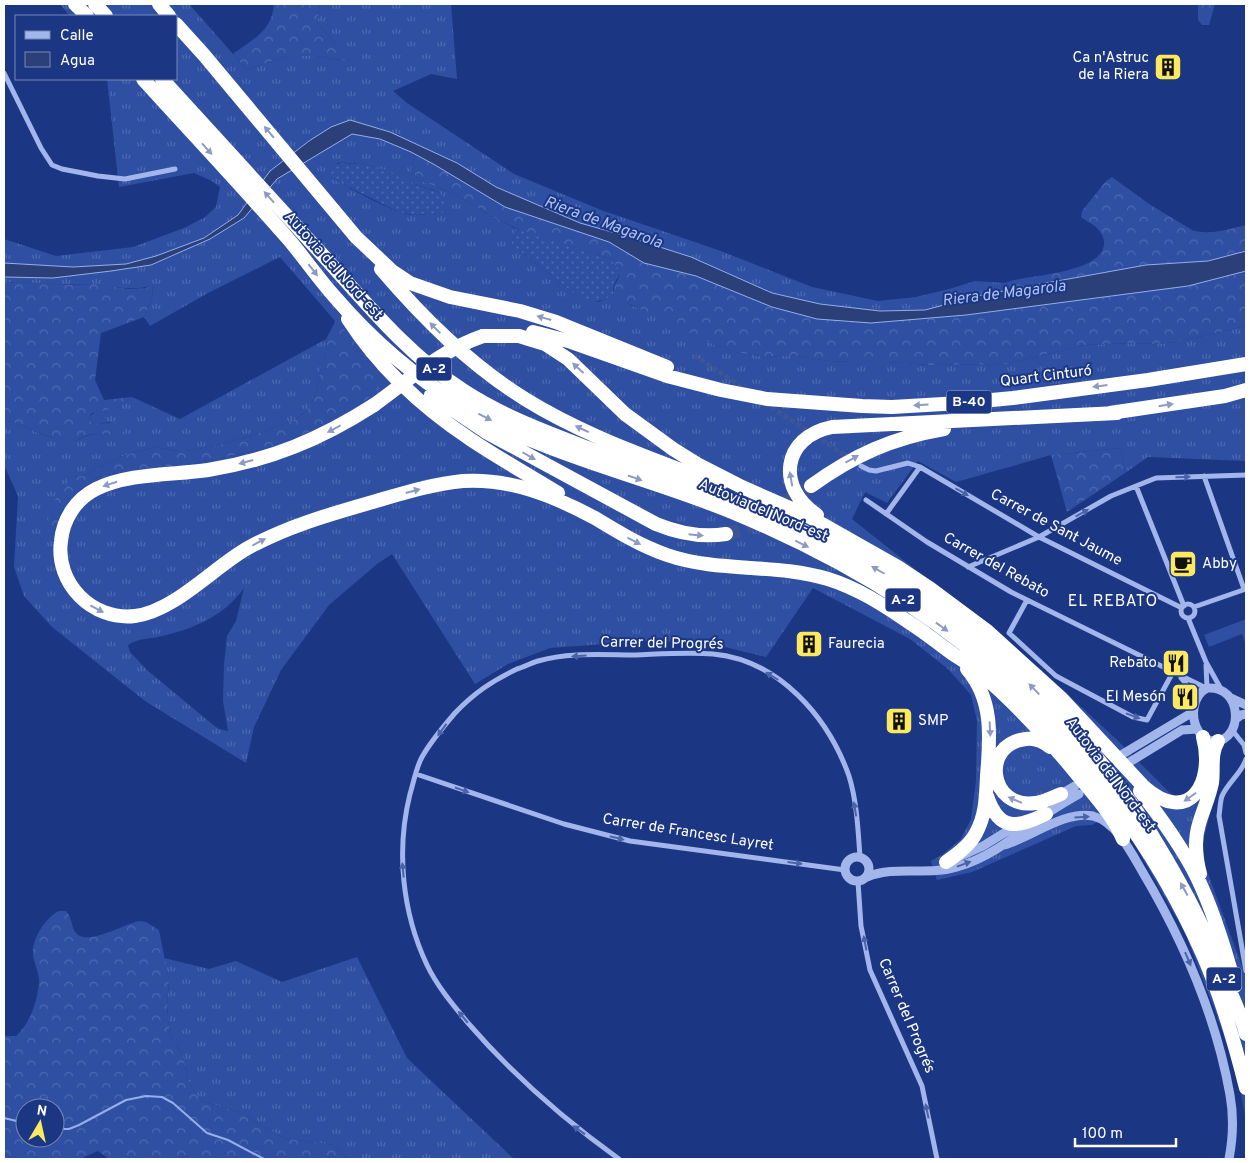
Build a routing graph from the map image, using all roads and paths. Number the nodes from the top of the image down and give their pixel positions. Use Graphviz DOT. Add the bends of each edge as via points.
graph roads {
  1 [pos="75,4"];
  2 [pos="95,4"];
  3 [pos="159,4"];
  4 [pos="165,4"];
  5 [pos="86,15"];
  6 [pos="105,15"];
  7 [pos="169,15"];
  8 [pos="174,15"];
  9 [pos="178,20"];
  10 [pos="178,26"];
  11 [pos="204,55"];
  12 [pos="4,73"];
  13 [pos="144,80"];
  14 [pos="163,80"];
  15 [pos="180,109"];
  16 [pos="175,169"];
  17 [pos="356,237"];
  18 [pos="334,297"];
  19 [pos="362,325"];
  20 [pos="483,336"];
  21 [pos="1246,364"];
  22 [pos="1246,390"];
  23 [pos="788,401"];
  24 [pos="1117,412"];
  25 [pos="861,466"];
  26 [pos="920,468"];
  27 [pos="1246,475"];
  28 [pos="1204,476"];
  29 [pos="811,486"];
  30 [pos="1136,486"];
  31 [pos="866,500"];
  32 [pos="886,514"];
  33 [pos="591,516"];
  34 [pos="822,526"];
  35 [pos="726,534"];
  36 [pos="1039,536"];
  37 [pos="877,555"];
  38 [pos="968,567"];
  39 [pos="1245,589"];
  40 [pos="1027,600"];
  41 [pos="1183,607"];
  42 [pos="1194,607"];
  43 [pos="1188,618"];
  44 [pos="956,656"];
  45 [pos="1206,662"];
  46 [pos="1173,672"];
  47 [pos="1207,688"];
  48 [pos="1221,690"];
  49 [pos="1054,693"];
  50 [pos="1231,698"];
  51 [pos="1246,705"];
  52 [pos="1193,708"];
  53 [pos="1246,714"];
  54 [pos="1236,719"];
  55 [pos="1200,733"];
  56 [pos="1228,737"];
  57 [pos="1246,753"];
  58 [pos="1121,755"];
  59 [pos="1246,759"];
  60 [pos="1066,760"];
  61 [pos="1128,763"];
  62 [pos="416,774"];
  63 [pos="1061,794"];
  64 [pos="986,796"];
  65 [pos="1046,814"];
  66 [pos="1018,824"];
  67 [pos="1123,839"];
  68 [pos="1004,845"];
  69 [pos="860,857"];
  70 [pos="946,862"];
  71 [pos="869,866"];
  72 [pos="844,870"];
  73 [pos="921,871"];
  74 [pos="880,872"];
  75 [pos="866,877"];
  76 [pos="858,882"];
  77 [pos="1216,924"];
  78 [pos="1246,971"];
  79 [pos="1245,1030"];
  80 [pos="1246,1088"];
  81 [pos="618,1159"];
  82 [pos="937,1159"];
  83 [pos="1229,1159"];
  1 -- 5 [label="highway"];
  2 -- 6 [label="highway"];
  3 -- 7 [label="highway"];
  4 -- 8 [label="highway"];
  9 -- 11 [label="highway"];
  10 -- 11 [label="highway"];
  17 -- 11 [label="highway, one-way"];
  12 -- 16 [label="street" via="41,148 52,164 62,170 126,179"];
  13 -- 15 [label="highway, Autovia del Nord-est / A-2"];
  14 -- 15 [label="highway, Autovia del Nord-est / A-2"];
  15 -- 18 [label="highway, Autovia del Nord-est / A-2, one-way"];
  79 -- 15 [label="highway, Autovia del Nord-est / A-2, one-way" via="1211,942 1156,840 1085,743 1018,672 926,600 840,548 748,506 544,431 464,392 405,344"];
  23 -- 17 [label="highway, one-way" via="664,366 556,322 450,297 410,283 392,271"];
  34 -- 17 [label="highway, one-way" via="614,444 525,399 477,366 441,334 406,298"];
  18 -- 19 [label="highway, Autovia del Nord-est / A-2"];
  18 -- 33 [label="highway" via="375,355 418,400 471,440"];
  19 -- 35 [label="highway, one-way" via="386,355 416,383 494,436 662,526 689,534"];
  19 -- 80 [label="highway, Autovia del Nord-est / A-2, one-way" via="393,355 462,406 539,443 730,511 831,558 899,597 998,672 1077,753 1152,858 1203,956 1236,1049"];
  20 -- 23 [label="highway" via="506,330 538,332 667,376"];
  20 -- 33 [label="highway, one-way, bridge" via="454,348 374,406 293,449 210,470 101,486 88,494 68,516 62,532 60,556 70,584 82,599 101,612 123,616 148,613 166,605 238,554 280,532 420,489 460,482 488,481 520,486"];
  34 -- 20 [label="highway, one-way" via="808,516 742,487 672,449 625,414 568,359 545,344 519,336"];
  21 -- 23 [label="highway, Quart Cinturó / B-40, one-way" via="1148,380 960,403 892,407"];
  24 -- 22 [label="highway, one-way"];
  29 -- 24 [label="highway, one-way" via="854,457 916,434"];
  37 -- 24 [label="highway, one-way" via="867,543 810,510 795,493 790,465 795,450 807,437 832,427"];
  25 -- 26 [label="street" via="876,471 908,462"];
  26 -- 32 [label="street"];
  26 -- 36 [label="street, Carrer de Sant Jaume, one-way"];
  27 -- 28 [label="street"];
  30 -- 28 [label="street, one-way" via="1156,478"];
  28 -- 39 [label="street"];
  36 -- 30 [label="street, one-way" via="1111,496"];
  30 -- 41 [label="street"];
  31 -- 32 [label="street, Carrer del Rebato"];
  32 -- 38 [label="street, Carrer del Rebato"];
  33 -- 44 [label="highway, one-way" via="672,557 716,565 802,573 842,584 891,610"];
  34 -- 37 [label="highway"];
  36 -- 38 [label="street"];
  36 -- 41 [label="street, Carrer de Sant Jaume"];
  37 -- 49 [label="highway" via="931,589 986,630"];
  38 -- 40 [label="street, Carrer del Rebato"];
  39 -- 42 [label="street"];
  40 -- 46 [label="street, Carrer del Rebato"];
  40 -- 46 [label="street, one-way" via="1009,633 1056,676 1133,717 1147,720"];
  41 -- 42 [label="street"];
  41 -- 43 [label="street" via="1182,615"];
  42 -- 43 [label="street" via="1194,616"];
  43 -- 45 [label="street"];
  44 -- 60 [label="highway" via="1006,696"];
  44 -- 64 [label="highway, one-way" via="976,681 987,710 990,736"];
  45 -- 47 [label="street"];
  45 -- 48 [label="street"];
  46 -- 47 [label="street, Carrer del Rebato"];
  46 -- 52 [label="street, Carrer del Rebato" via="1192,691"];
  47 -- 48 [label="street"];
  47 -- 52 [label="street"];
  48 -- 50 [label="street"];
  55 -- 49 [label="highway, one-way" via="1206,755 1202,784 1183,802 1164,801 1144,787"];
  49 -- 77 [label="highway" via="1167,827 1198,878"];
  50 -- 51 [label="street"];
  50 -- 54 [label="street"];
  52 -- 55 [label="street"];
  52 -- 58 [label="street"];
  53 -- 54 [label="street"];
  54 -- 56 [label="street"];
  55 -- 56 [label="street" via="1210,741"];
  55 -- 61 [label="street" via="1182,730"];
  56 -- 57 [label="street" via="1244,745"];
  56 -- 77 [label="highway" via="1214,750 1209,796 1199,821 1196,841 1198,865 1213,905"];
  59 -- 78 [label="street" via="1222,797 1219,816"];
  63 -- 60 [label="highway, one-way" via="1036,803 1014,800 997,782 996,766 1006,747 1028,739 1045,742"];
  60 -- 67 [label="highway" via="1119,828"];
  69 -- 62 [label="street, Carrer del Progrés, one-way" via="856,810 849,778 835,742 815,712 790,687 763,670 714,654 575,656 537,661 497,678 471,696 444,726 422,758"];
  62 -- 72 [label="street, Carrer de Francesc Layret, one-way" via="564,824 630,841"];
  81 -- 62 [label="street, Carrer del Progrés, one-way" via="573,1126 521,1079 448,999 428,967 416,939 406,901 402,853 406,812"];
  63 -- 65 [label="street" via="1077,790"];
  63 -- 66 [label="street"];
  64 -- 66 [label="highway" via="991,810 998,817"];
  64 -- 70 [label="highway" via="976,834 967,846"];
  65 -- 66 [label="highway"];
  65 -- 68 [label="street"];
  66 -- 70 [label="street" via="970,853"];
  68 -- 67 [label="street, one-way" via="1079,816 1093,816 1106,822"];
  67 -- 83 [label="street, one-way" via="1162,903 1202,996 1230,1095 1233,1122"];
  73 -- 68 [label="street, one-way" via="958,867"];
  69 -- 71 [label="street"];
  69 -- 72 [label="street" via="849,860"];
  70 -- 73 [label="street"];
  71 -- 74 [label="street"];
  71 -- 75 [label="street"];
  72 -- 76 [label="street" via="850,880"];
  73 -- 74 [label="street"];
  74 -- 75 [label="street"];
  75 -- 76 [label="street"];
  82 -- 76 [label="street, Carrer del Progrés, one-way" via="922,1086 870,970"];
  77 -- 79 [label="highway" via="1241,1005"];
}
